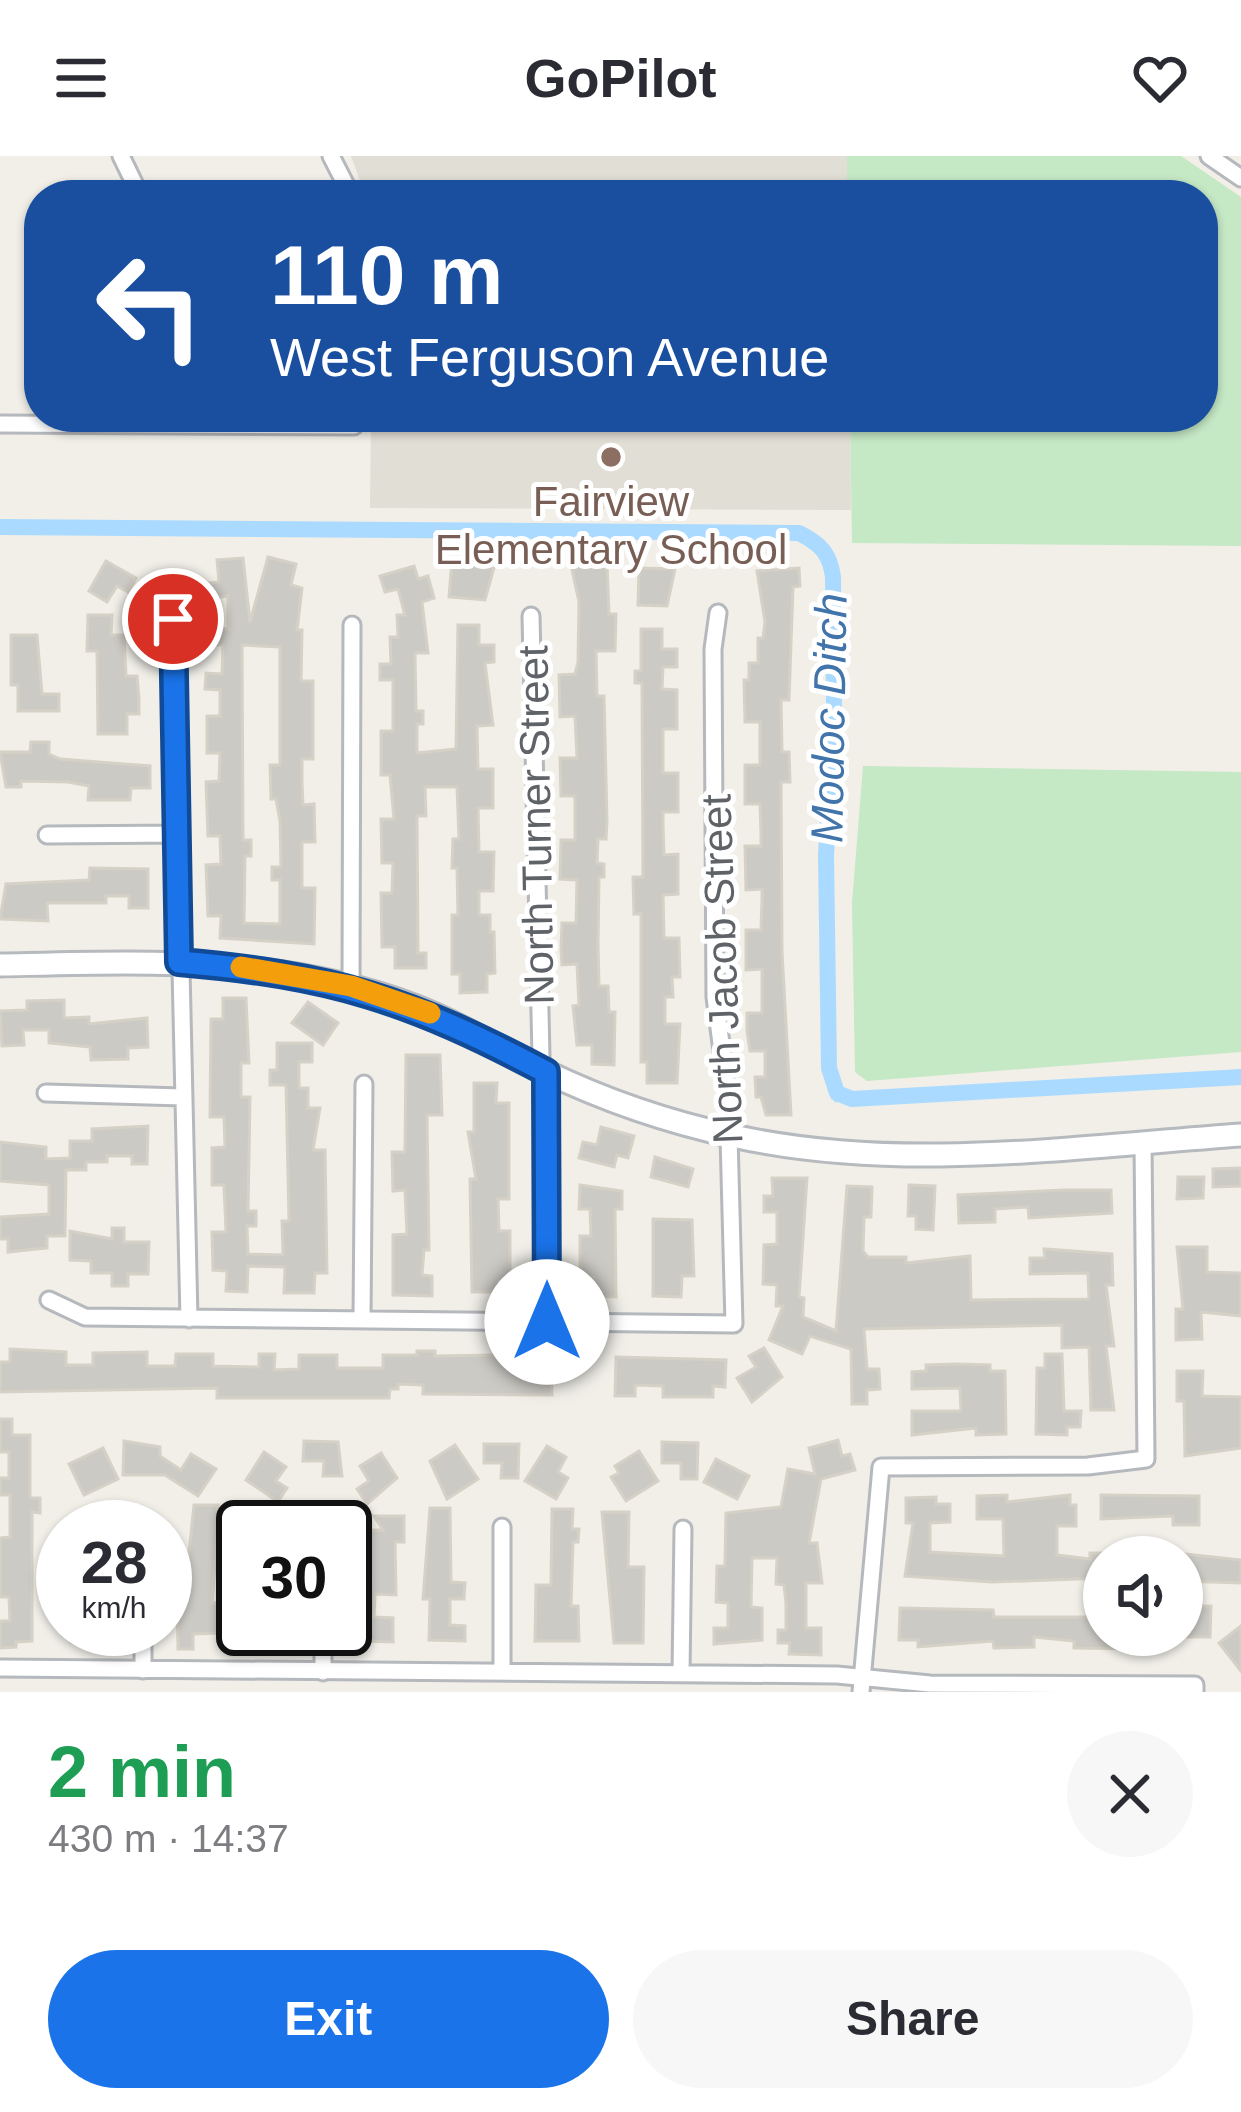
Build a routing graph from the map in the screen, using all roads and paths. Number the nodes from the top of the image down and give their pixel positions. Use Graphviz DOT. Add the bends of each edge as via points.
graph roads {
  1 [pos="1209,156"];
  2 [pos="1241,178"];
  3 [pos="718,614"];
  4 [pos="531,616"];
  5 [pos="173,619"];
  6 [pos="352,625"];
  7 [pos="180,834"];
  8 [pos="47,835"];
  9 [pos="179,962"];
  10 [pos="0,965"];
  11 [pos="351,986"];
  12 [pos="546,1072"];
  13 [pos="364,1084"];
  14 [pos="46,1093"];
  15 [pos="182,1097"];
  16 [pos="1241,1135"];
  17 [pos="730,1136"];
  18 [pos="1143,1142"];
  19 [pos="50,1300"];
  20 [pos="189,1319"];
  21 [pos="362,1319"];
  22 [pos="547,1322"];
  23 [pos="502,1527"];
  24 [pos="683,1528"];
  25 [pos="143,1656"];
  26 [pos="323,1656"];
  27 [pos="0,1668"];
  28 [pos="143,1670"];
  29 [pos="323,1672"];
  30 [pos="502,1672"];
  31 [pos="413,1673"];
  32 [pos="681,1673"];
  33 [pos="861,1685"];
  34 [pos="1195,1688"];
  35 [pos="413,1692"];
  1 -- 2 [label="street"];
  3 -- 17 [label="street, North Jacob Street" via="716,997"];
  4 -- 12 [label="street, North Turner Street" via="537,988"];
  5 -- 7 [label="street"];
  6 -- 11 [label="street"];
  7 -- 8 [label="street"];
  7 -- 9 [label="street"];
  9 -- 10 [label="street"];
  9 -- 11 [label="street"];
  9 -- 15 [label="street"];
  11 -- 12 [label="street" via="416,1007"];
  12 -- 17 [label="street"];
  12 -- 22 [label="street, North Turner Street"];
  13 -- 21 [label="street"];
  14 -- 15 [label="street"];
  15 -- 20 [label="street"];
  16 -- 18 [label="street"];
  17 -- 18 [label="street" via="896,1155"];
  17 -- 22 [label="street, North Jacob Street" via="734,1324"];
  18 -- 33 [label="street" via="1146,1459 881,1467"];
  19 -- 20 [label="street" via="85,1317"];
  20 -- 21 [label="street"];
  21 -- 22 [label="street"];
  23 -- 30 [label="street"];
  24 -- 32 [label="street"];
  25 -- 28 [label="street"];
  26 -- 29 [label="street"];
  27 -- 28 [label="street"];
  28 -- 29 [label="street"];
  29 -- 31 [label="street"];
  30 -- 31 [label="street"];
  30 -- 32 [label="street"];
  31 -- 35 [label="street"];
  32 -- 33 [label="street"];
  33 -- 34 [label="street"];
}
